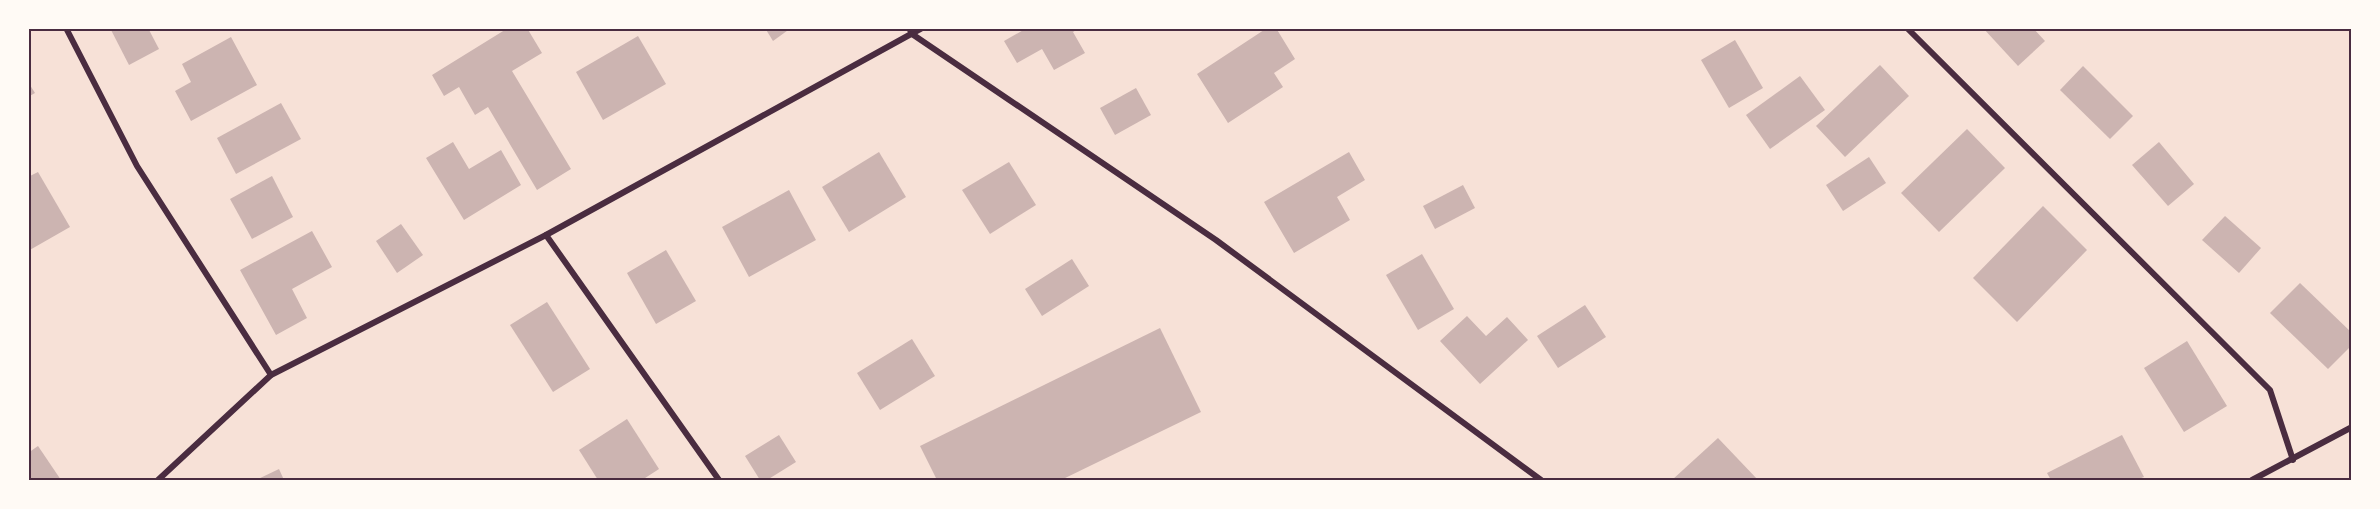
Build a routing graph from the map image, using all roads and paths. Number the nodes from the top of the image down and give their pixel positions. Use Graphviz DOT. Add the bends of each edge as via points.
graph roads {
  1 [pos="66,28"];
  2 [pos="922,28"];
  3 [pos="1907,28"];
  4 [pos="910,31"];
  5 [pos="546,235"];
  6 [pos="272,375"];
  7 [pos="2352,427"];
  8 [pos="2293,460"];
  9 [pos="158,480"];
  10 [pos="719,480"];
  11 [pos="1541,480"];
  12 [pos="2252,480"];
  1 -- 6 [label="street" via="137,166"];
  2 -- 4 [label="street"];
  3 -- 8 [label="street" via="2270,390"];
  4 -- 5 [label="street"];
  4 -- 11 [label="street" via="1216,240"];
  5 -- 6 [label="street"];
  5 -- 10 [label="street"];
  6 -- 9 [label="street"];
  7 -- 8 [label="street"];
  8 -- 12 [label="street"];
}
